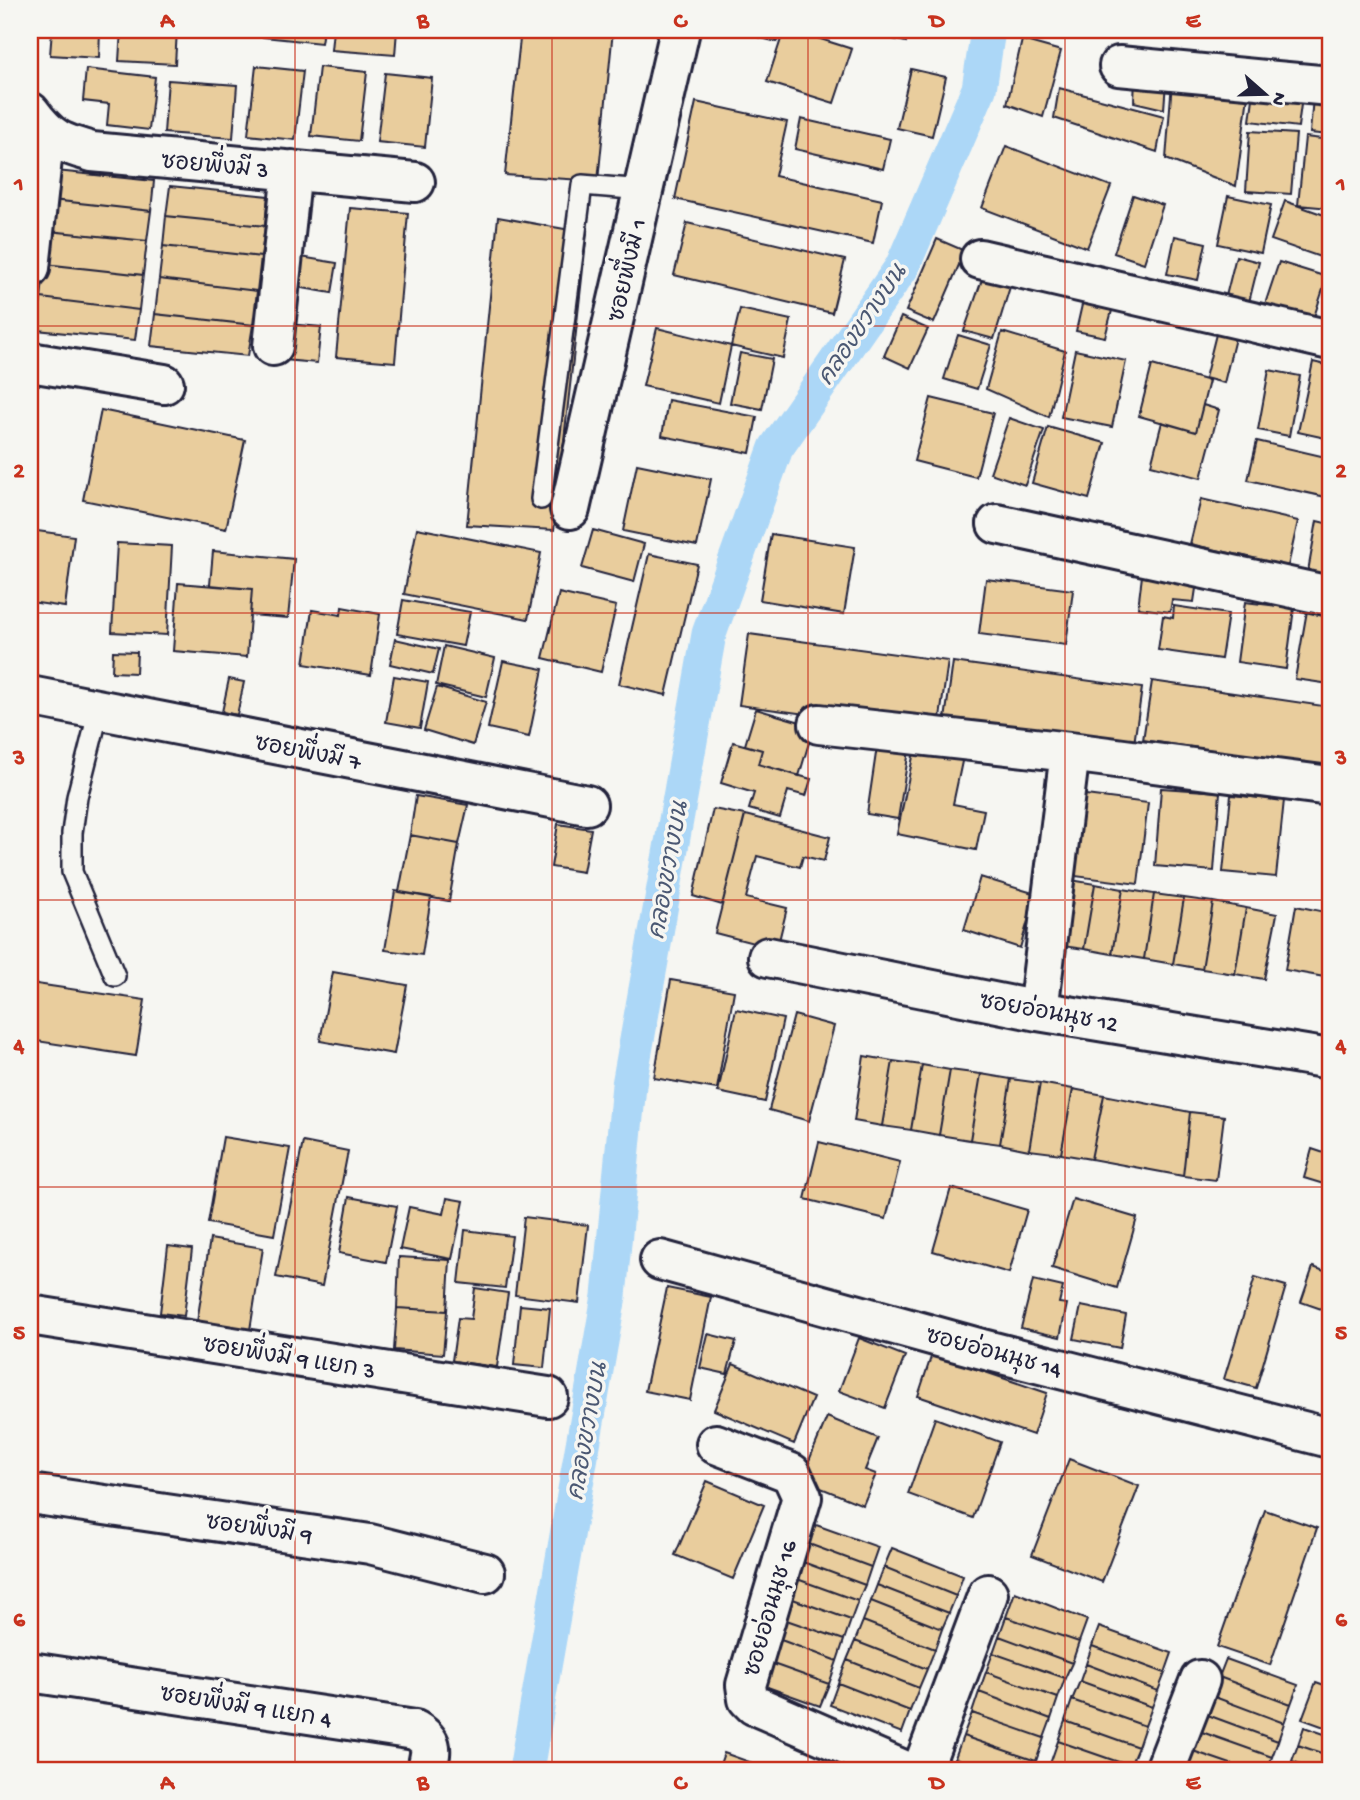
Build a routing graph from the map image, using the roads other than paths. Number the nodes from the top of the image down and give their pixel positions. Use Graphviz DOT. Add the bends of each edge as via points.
graph roads {
  1 [pos="680,30"];
  2 [pos="1119,65"];
  3 [pos="1330,86"];
  4 [pos="37,122"];
  5 [pos="292,170"];
  6 [pos="415,182"];
  7 [pos="644,190"];
  8 [pos="980,259"];
  9 [pos="30,268"];
  10 [pos="1330,340"];
  11 [pos="274,346"];
  12 [pos="30,362"];
  13 [pos="164,384"];
  14 [pos="556,504"];
  15 [pos="997,524"];
  16 [pos="1330,596"];
  17 [pos="30,696"];
  18 [pos="99,710"];
  19 [pos="819,724"];
  20 [pos="1070,752"];
  21 [pos="1330,786"];
  22 [pos="587,805"];
  23 [pos="768,957"];
  24 [pos="115,976"];
  25 [pos="1038,1011"];
  26 [pos="1330,1059"];
  27 [pos="660,1260"];
  28 [pos="30,1315"];
  29 [pos="548,1398"];
  30 [pos="1330,1438"];
  31 [pos="716,1444"];
  32 [pos="30,1494"];
  33 [pos="485,1573"];
  34 [pos="988,1594"];
  35 [pos="30,1672"];
  36 [pos="1200,1680"];
  37 [pos="426,1770"];
  38 [pos="903,1770"];
  39 [pos="922,1770"];
  40 [pos="1164,1770"];
  1 -- 7 [label="street, ซอยพึ่งมี 1"];
  2 -- 3 [label="street"];
  4 -- 5 [label="street, ซอยพึ่งมี 3" via="65,145 92,152"];
  4 -- 9 [label="street"];
  5 -- 6 [label="street, ซอยพึ่งมี 3"];
  5 -- 11 [label="street"];
  7 -- 14 [label="street, ซอยพึ่งมี 1"];
  7 -- 14 [label="lane" via="582,185"];
  8 -- 10 [label="street"];
  12 -- 13 [label="street"];
  15 -- 16 [label="street"];
  17 -- 18 [label="street, ซอยพึ่งมี 7"];
  18 -- 22 [label="street, ซอยพึ่งมี 7"];
  18 -- 24 [label="lane" via="77,797 72,872"];
  19 -- 20 [label="street"];
  20 -- 21 [label="street"];
  20 -- 25 [label="street"];
  23 -- 25 [label="street, ซอยอ่อนนุช 12"];
  25 -- 26 [label="street, ซอยอ่อนนุช 12"];
  27 -- 30 [label="street, ซอยอ่อนนุช 14"];
  28 -- 29 [label="street, ซอยพึ่งมี 9 แยก 3"];
  31 -- 38 [label="street, ซอยอ่อนนุช 16" via="791,1473 802,1497 746,1685 748,1699"];
  32 -- 33 [label="street, ซอยพึ่งมี 9" via="370,1544"];
  34 -- 39 [label="street"];
  35 -- 37 [label="street, ซอยพึ่งมี 9 แยก 4" via="415,1730 429,1742"];
  36 -- 40 [label="street"];
}
